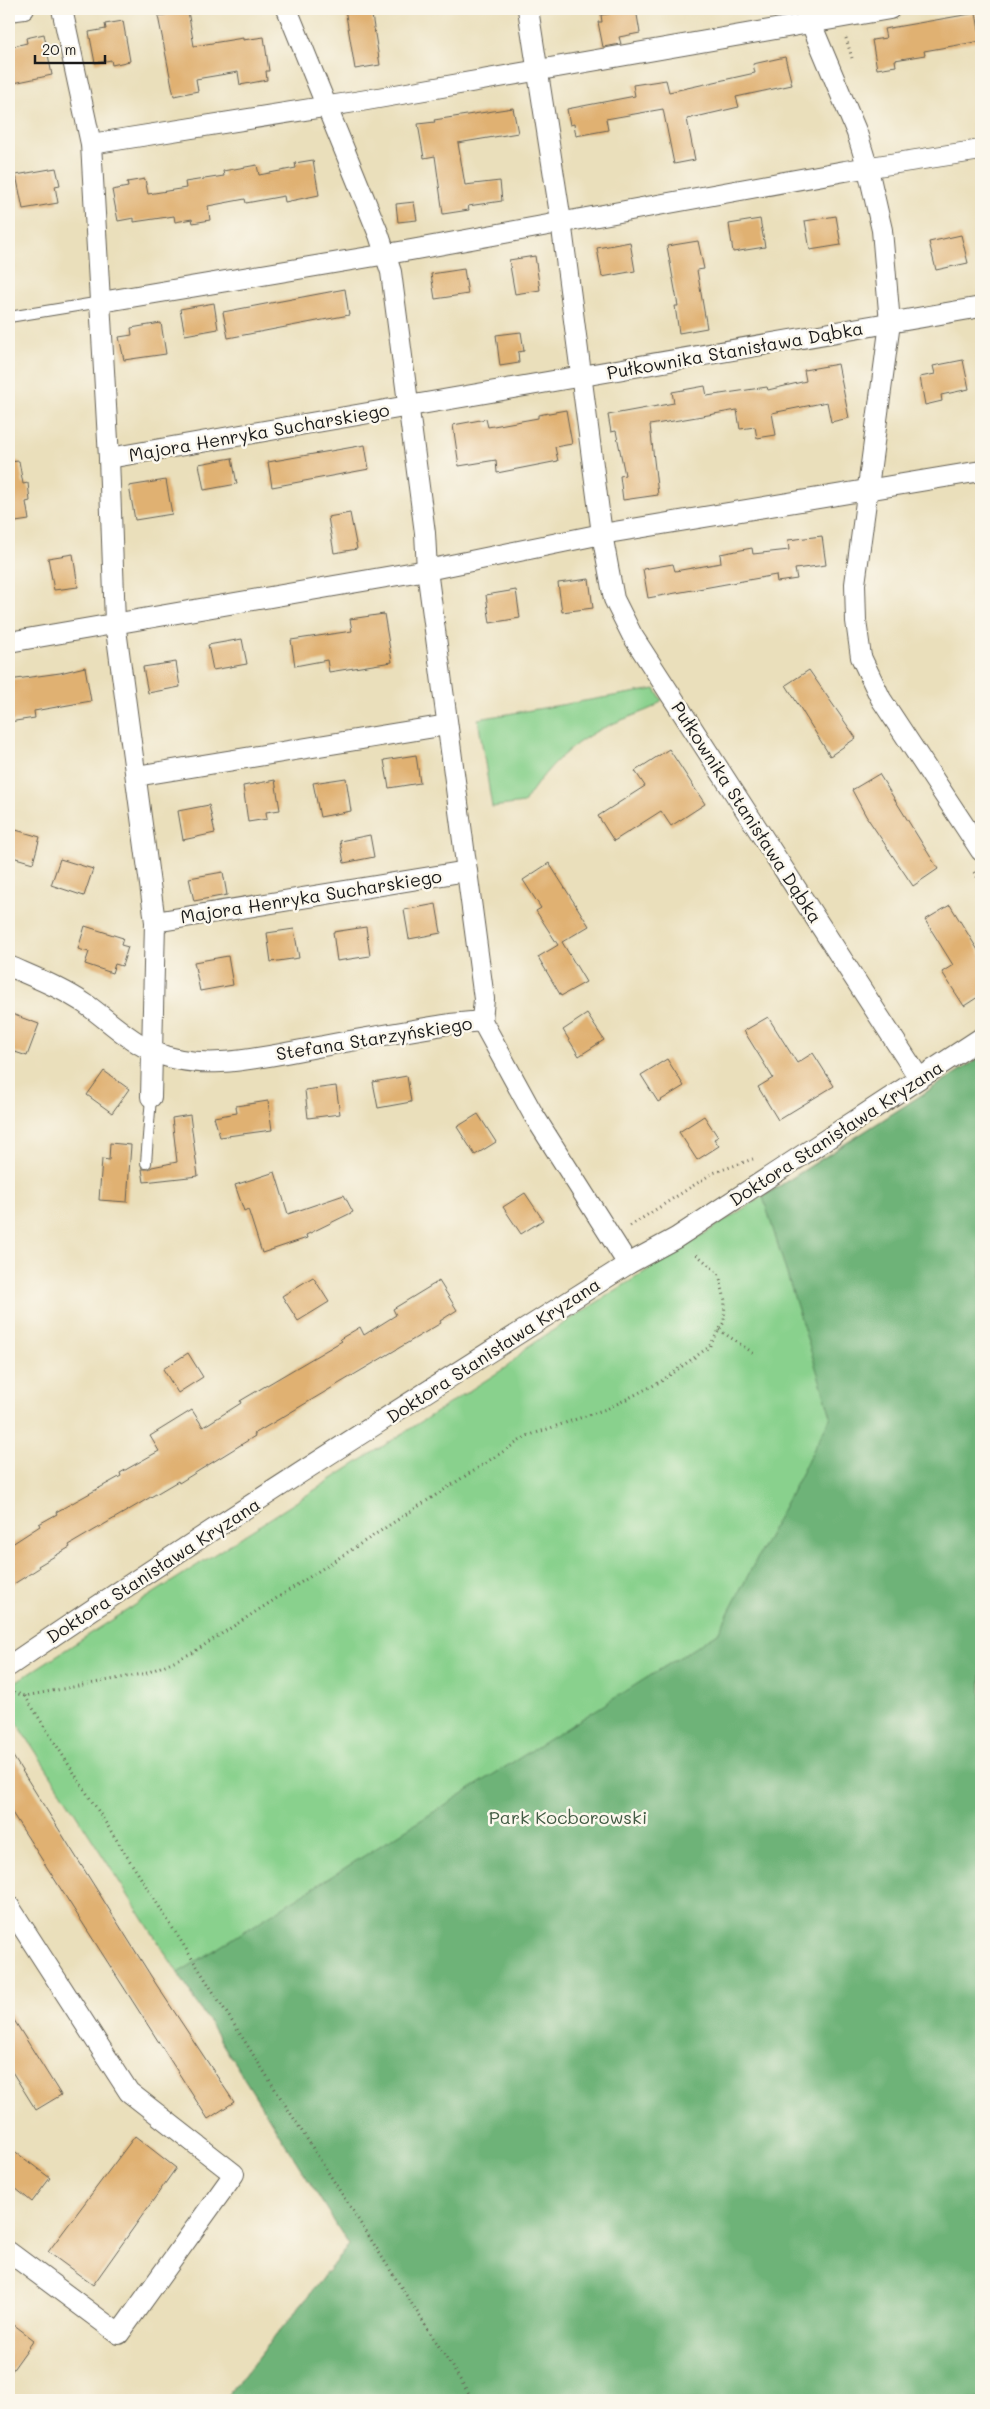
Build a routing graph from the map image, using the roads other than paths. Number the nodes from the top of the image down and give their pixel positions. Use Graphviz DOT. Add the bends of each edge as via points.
graph roads {
  1 [pos="24,9"];
  2 [pos="62,9"];
  3 [pos="287,9"];
  4 [pos="528,9"];
  5 [pos="890,9"];
  6 [pos="9,11"];
  7 [pos="808,16"];
  8 [pos="537,71"];
  9 [pos="326,106"];
  10 [pos="91,144"];
  11 [pos="981,150"];
  12 [pos="868,169"];
  13 [pos="561,221"];
  14 [pos="385,253"];
  15 [pos="101,302"];
  16 [pos="981,307"];
  17 [pos="9,317"];
  18 [pos="890,323"];
  19 [pos="580,377"];
  20 [pos="409,406"];
  21 [pos="109,458"];
  22 [pos="981,471"];
  23 [pos="867,491"];
  24 [pos="602,534"];
  25 [pos="426,570"];
  26 [pos="115,622"];
  27 [pos="9,642"];
  28 [pos="447,725"];
  29 [pos="136,776"];
  30 [pos="981,851"];
  31 [pos="467,871"];
  32 [pos="155,922"];
  33 [pos="9,966"];
  34 [pos="482,1021"];
  35 [pos="981,1038"];
  36 [pos="151,1051"];
  37 [pos="919,1078"];
  38 [pos="151,1097"];
  39 [pos="146,1163"];
  40 [pos="628,1264"];
  41 [pos="9,1666"];
  42 [pos="9,1906"];
  43 [pos="9,2252"];
  1 -- 6 [label="street"];
  2 -- 10 [label="street"];
  3 -- 9 [label="street, Majora Henryka Sucharskiego"];
  4 -- 8 [label="street, Pułkownika Stanisława Dąbka"];
  5 -- 7 [label="street"];
  7 -- 8 [label="street"];
  7 -- 12 [label="street, Pułkownika Stanisława Dąbka" via="857,133"];
  8 -- 9 [label="street"];
  8 -- 13 [label="street, Pułkownika Stanisława Dąbka"];
  9 -- 10 [label="street"];
  9 -- 14 [label="street, Majora Henryka Sucharskiego"];
  10 -- 15 [label="street"];
  11 -- 12 [label="street"];
  12 -- 13 [label="street"];
  12 -- 18 [label="street, Pułkownika Stanisława Dąbka" via="882,230"];
  13 -- 14 [label="street"];
  13 -- 19 [label="street, Pułkownika Stanisława Dąbka"];
  14 -- 15 [label="street"];
  14 -- 20 [label="street, Majora Henryka Sucharskiego" via="391,272"];
  15 -- 17 [label="lane"];
  15 -- 21 [label="street"];
  16 -- 18 [label="street, Pułkownika Stanisława Dąbka"];
  18 -- 19 [label="street, Pułkownika Stanisława Dąbka"];
  18 -- 23 [label="street, Pułkownika Stanisława Dąbka"];
  19 -- 20 [label="street, Majora Henryka Sucharskiego"];
  19 -- 24 [label="street, Pułkownika Stanisława Dąbka"];
  20 -- 21 [label="street, Majora Henryka Sucharskiego"];
  20 -- 25 [label="street, Majora Henryka Sucharskiego" via="425,533"];
  21 -- 26 [label="street"];
  22 -- 23 [label="street"];
  23 -- 24 [label="street"];
  23 -- 30 [label="street, Pułkownika Stanisława Dąbka" via="855,584 861,657 881,699"];
  24 -- 25 [label="street"];
  24 -- 37 [label="street, Pułkownika Stanisława Dąbka" via="614,599 622,619"];
  25 -- 26 [label="street"];
  25 -- 28 [label="street, Majora Henryka Sucharskiego"];
  26 -- 27 [label="street"];
  26 -- 29 [label="street"];
  28 -- 29 [label="street"];
  28 -- 31 [label="street, Majora Henryka Sucharskiego"];
  29 -- 32 [label="street"];
  31 -- 32 [label="street, Majora Henryka Sucharskiego"];
  31 -- 34 [label="street, Majora Henryka Sucharskiego" via="484,998"];
  32 -- 36 [label="street"];
  33 -- 36 [label="street, Stefana Starzyńskiego" via="57,986"];
  34 -- 36 [label="street, Stefana Starzyńskiego" via="211,1063 178,1060"];
  34 -- 40 [label="street, Stefana Starzyńskiego" via="533,1114"];
  35 -- 37 [label="street, Doktora Stanisława Kryzana"];
  36 -- 38 [label="street"];
  37 -- 40 [label="street, Doktora Stanisława Kryzana" via="676,1238"];
  38 -- 39 [label="lane"];
  40 -- 41 [label="street, Doktora Stanisława Kryzana" via="118,1591"];
  42 -- 43 [label="street" via="130,2092 234,2174 120,2334"];
}
